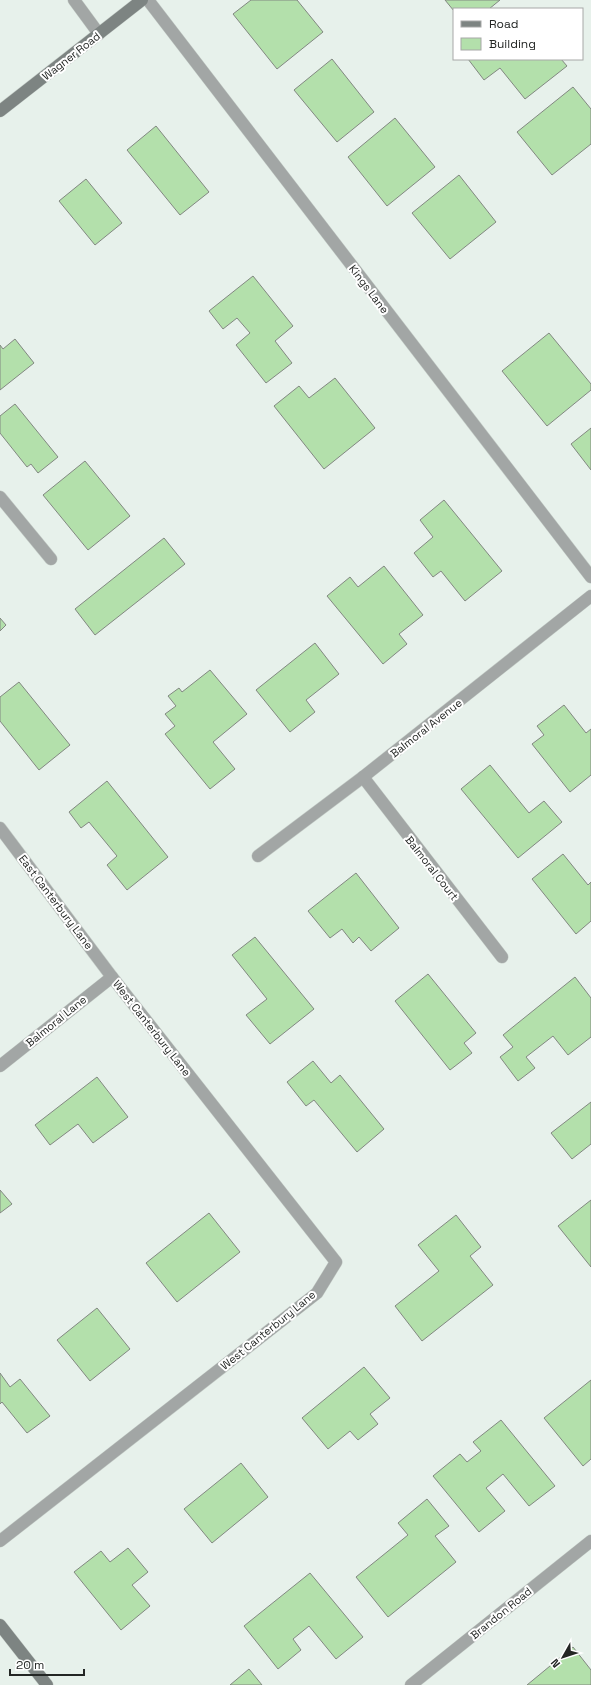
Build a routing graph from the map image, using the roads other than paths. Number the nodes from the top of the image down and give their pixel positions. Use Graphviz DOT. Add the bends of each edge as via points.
graph roads {
  1 [pos="74,0"];
  2 [pos="142,0"];
  3 [pos="148,0"];
  4 [pos="99,34"];
  5 [pos="0,111"];
  6 [pos="0,497"];
  7 [pos="51,559"];
  8 [pos="591,577"];
  9 [pos="591,596"];
  10 [pos="363,777"];
  11 [pos="0,828"];
  12 [pos="258,856"];
  13 [pos="502,957"];
  14 [pos="112,977"];
  15 [pos="0,1066"];
  16 [pos="0,1541"];
  17 [pos="591,1541"];
  18 [pos="0,1625"];
  19 [pos="47,1685"];
  20 [pos="411,1685"];
  1 -- 4 [label="street"];
  2 -- 4 [label="street, Wagner Road"];
  3 -- 8 [label="street, Kings Lane"];
  4 -- 5 [label="street, Wagner Road"];
  6 -- 7 [label="street"];
  9 -- 10 [label="street, Balmoral Avenue"];
  10 -- 12 [label="street, Balmoral Avenue"];
  10 -- 13 [label="street, Balmoral Court"];
  11 -- 14 [label="street, East Canterbury Lane"];
  14 -- 15 [label="street, Balmoral Lane"];
  14 -- 16 [label="street, West Canterbury Lane" via="336,1262 317,1293"];
  17 -- 20 [label="street, Brandon Road"];
  18 -- 19 [label="street"];
}
